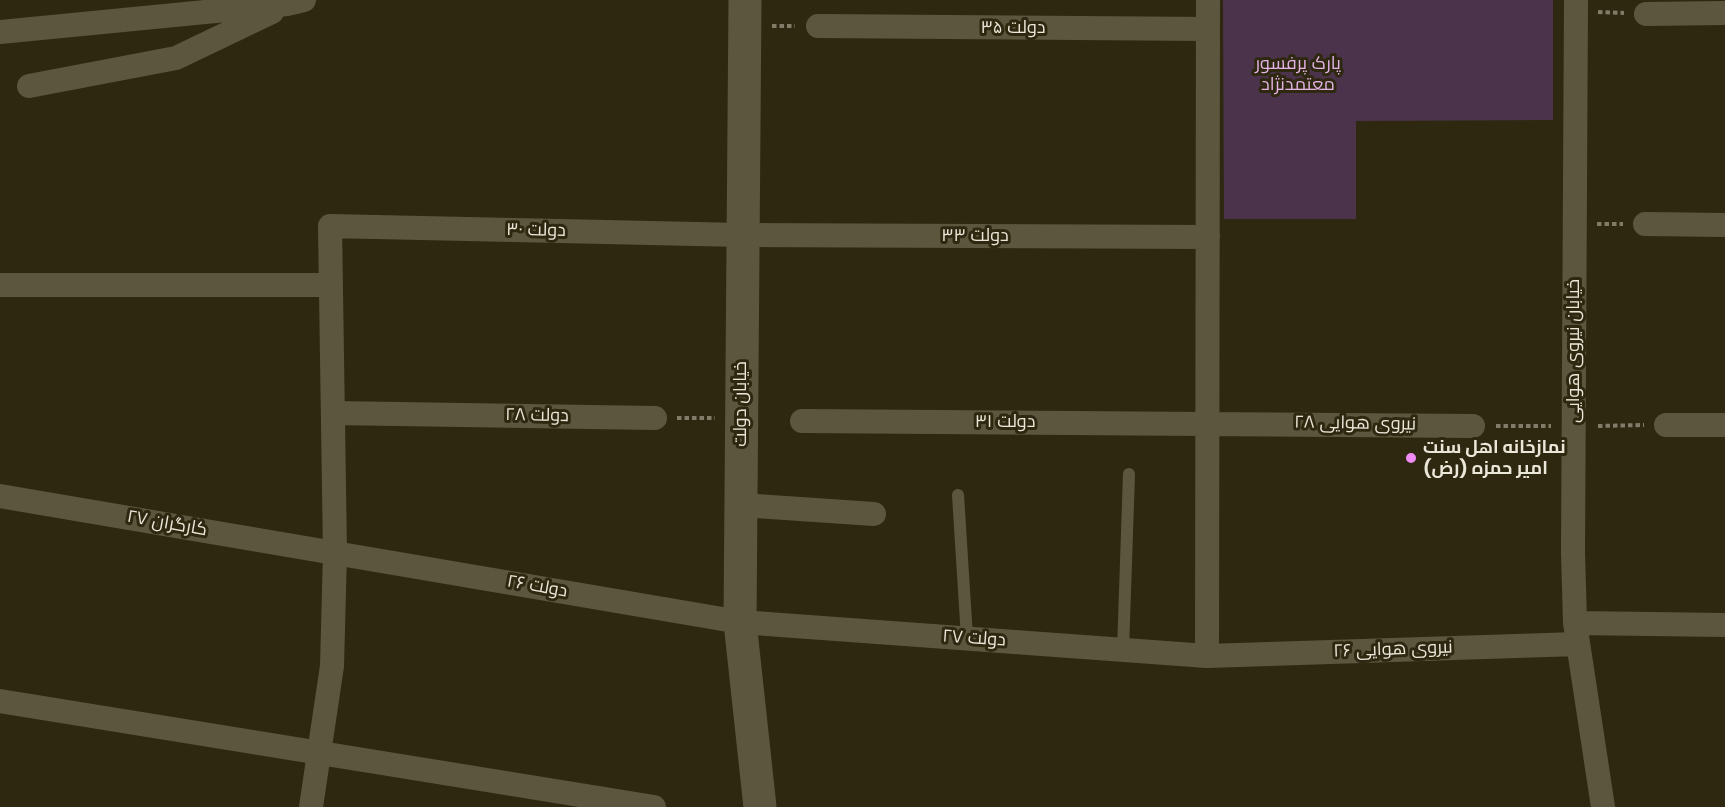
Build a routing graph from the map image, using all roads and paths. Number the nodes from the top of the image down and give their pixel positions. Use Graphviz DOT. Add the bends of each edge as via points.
graph roads {
  1 [pos="1209,0"];
  2 [pos="296,2"];
  3 [pos="1576,5"];
  4 [pos="745,13"];
  5 [pos="1725,13"];
  6 [pos="1646,14"];
  7 [pos="818,26"];
  8 [pos="1208,29"];
  9 [pos="0,32"];
  10 [pos="29,86"];
  11 [pos="1575,223"];
  12 [pos="1645,224"];
  13 [pos="1725,225"];
  14 [pos="742,235"];
  15 [pos="1208,237"];
  16 [pos="0,285"];
  17 [pos="331,285"];
  18 [pos="333,413"];
  19 [pos="655,418"];
  20 [pos="741,418"];
  21 [pos="802,420"];
  22 [pos="1208,423"];
  23 [pos="1666,425"];
  24 [pos="1725,425"];
  25 [pos="1473,426"];
  26 [pos="1574,426"];
  27 [pos="1129,474"];
  28 [pos="958,495"];
  29 [pos="0,496"];
  30 [pos="741,505"];
  31 [pos="873,514"];
  32 [pos="335,553"];
  33 [pos="740,622"];
  34 [pos="1725,625"];
  35 [pos="1576,634"];
  36 [pos="967,638"];
  37 [pos="1123,650"];
  38 [pos="1207,656"];
  39 [pos="0,701"];
  40 [pos="320,752"];
  41 [pos="311,807"];
  42 [pos="654,807"];
  43 [pos="760,807"];
  44 [pos="1603,807"];
  1 -- 8 [label="street"];
  2 -- 9 [label="street"];
  2 -- 10 [label="street" via="176,58"];
  3 -- 6 [label="path"];
  3 -- 11 [label="street, خیابان نیروی هوایی"];
  4 -- 7 [label="path"];
  4 -- 14 [label="street, خیابان دولت"];
  5 -- 6 [label="street"];
  7 -- 8 [label="street, دولت ۳۵"];
  8 -- 15 [label="street"];
  11 -- 12 [label="path"];
  11 -- 26 [label="street, خیابان نیروی هوایی"];
  12 -- 13 [label="street"];
  14 -- 15 [label="street, دولت ۳۳"];
  14 -- 17 [label="street, دولت ۳۰" via="330,226"];
  14 -- 20 [label="street, خیابان دولت"];
  15 -- 22 [label="street"];
  16 -- 17 [label="street"];
  17 -- 18 [label="street"];
  18 -- 19 [label="street, دولت ۲۸"];
  18 -- 32 [label="street"];
  19 -- 20 [label="path"];
  20 -- 30 [label="street, خیابان دولت"];
  21 -- 22 [label="street, دولت ۳۱"];
  22 -- 25 [label="street, نیروی هوایی ۲۸"];
  22 -- 38 [label="street"];
  23 -- 24 [label="street"];
  23 -- 26 [label="path"];
  25 -- 26 [label="path"];
  26 -- 35 [label="street, خیابان نیروی هوایی"];
  27 -- 37 [label="lane"];
  28 -- 36 [label="lane"];
  29 -- 32 [label="street, کارگران ۲۷"];
  30 -- 31 [label="street"];
  30 -- 33 [label="street, خیابان دولت"];
  32 -- 33 [label="street, دولت ۲۶"];
  32 -- 40 [label="street" via="332,666"];
  33 -- 36 [label="street, دولت ۲۷"];
  33 -- 43 [label="street, خیابان دولت"];
  34 -- 35 [label="street, نیروی هوایی ۲۶"];
  35 -- 38 [label="street, نیروی هوایی ۲۶"];
  35 -- 44 [label="street, خیابان نیروی هوایی"];
  36 -- 37 [label="street, دولت ۲۷"];
  37 -- 38 [label="street, دولت ۲۷"];
  39 -- 40 [label="street"];
  40 -- 41 [label="street"];
  40 -- 42 [label="street"];
}
